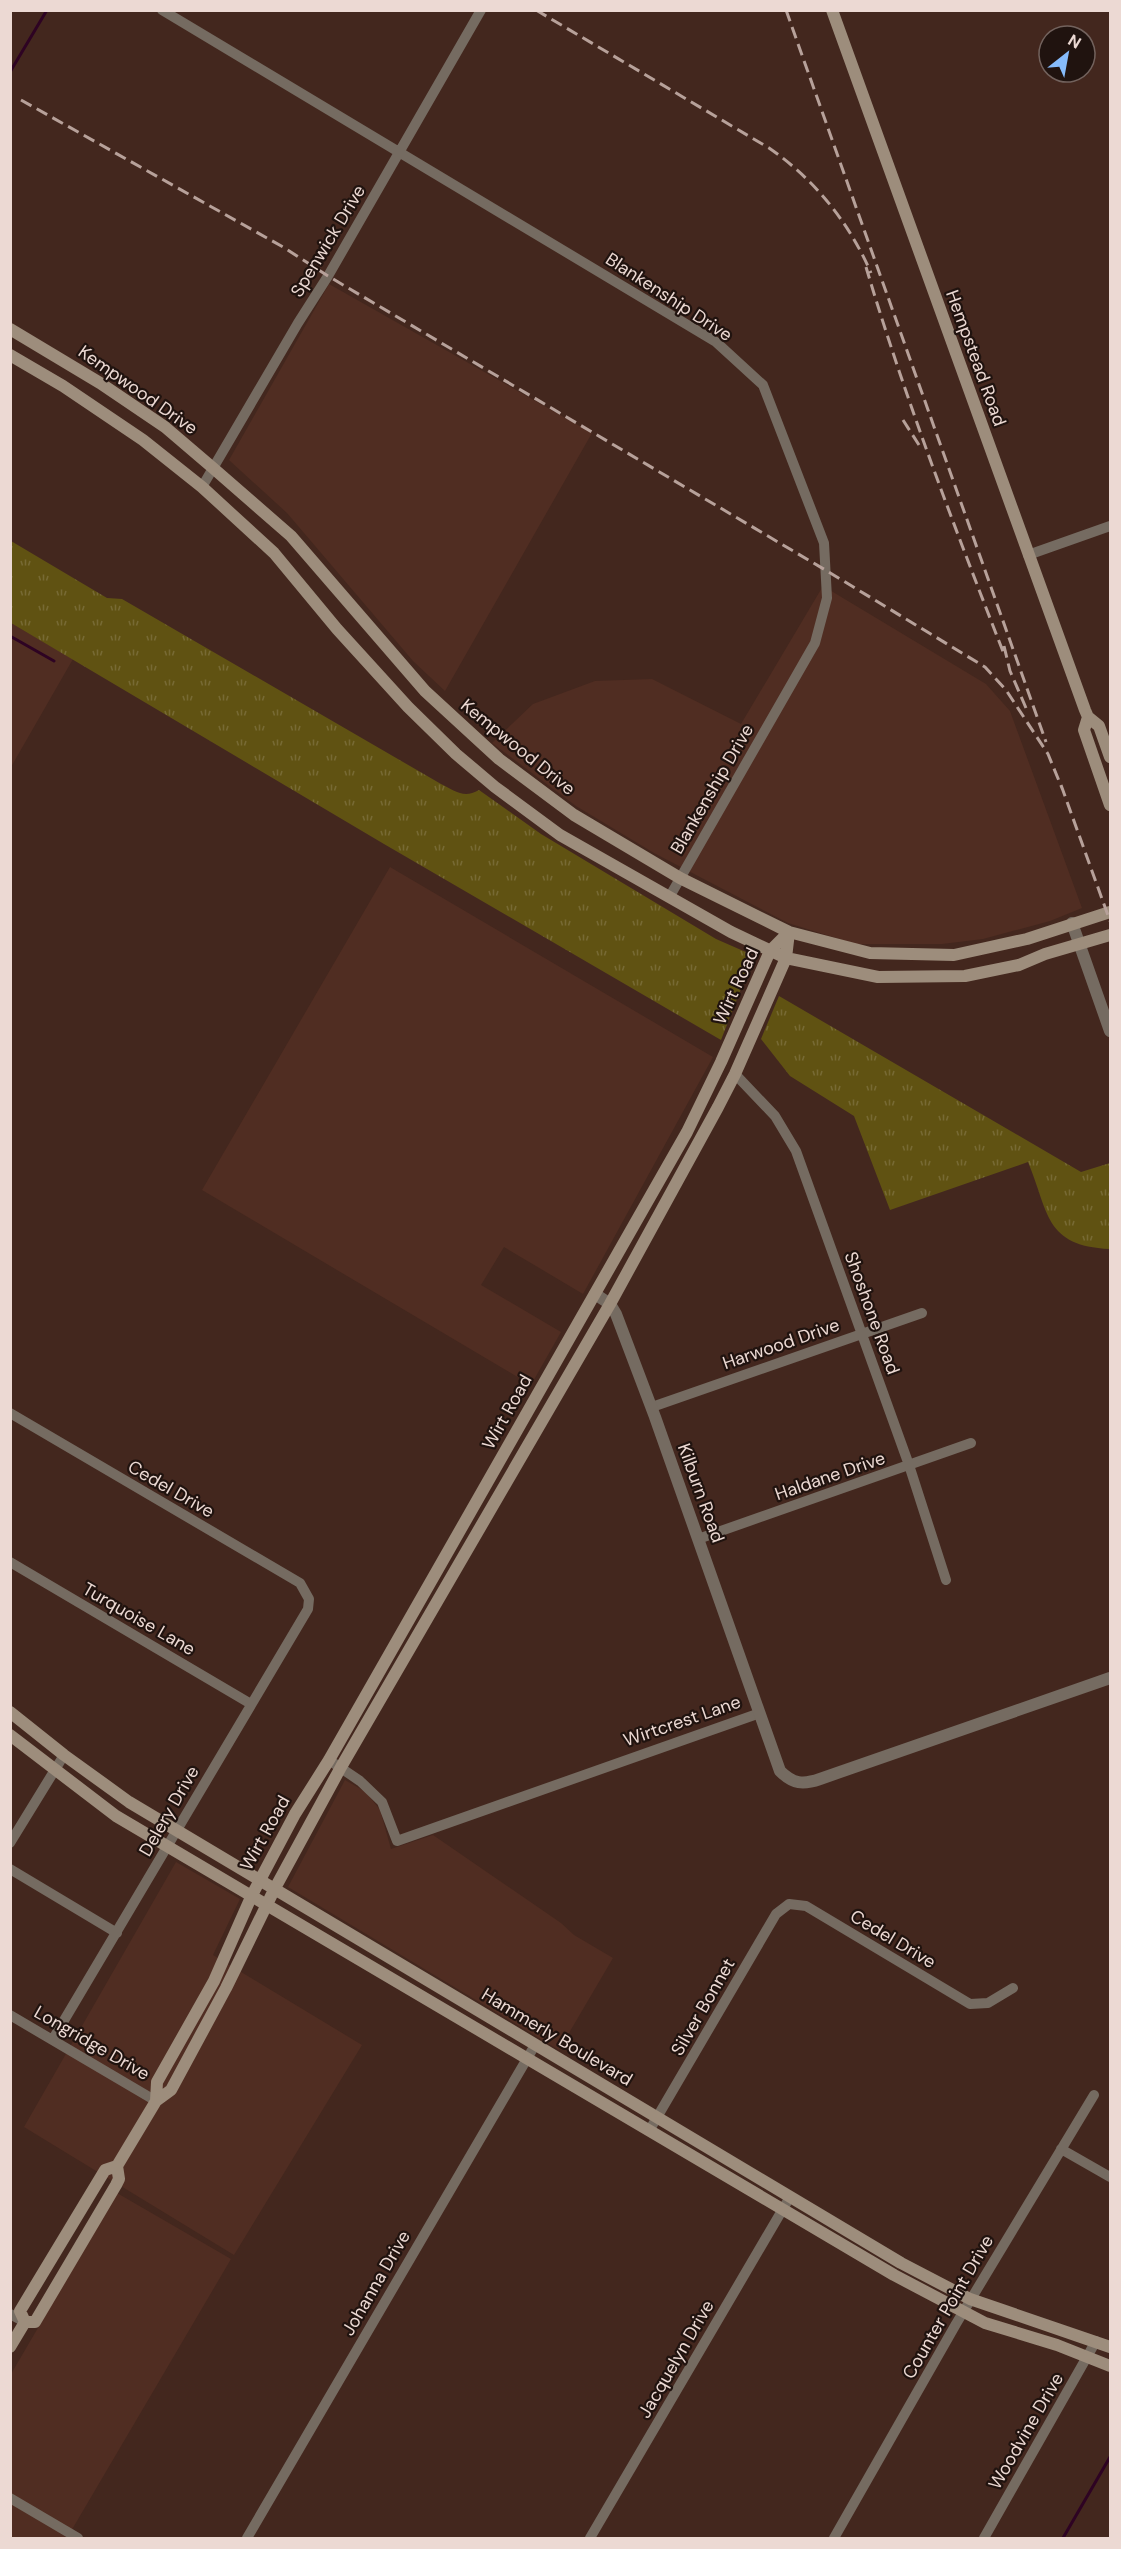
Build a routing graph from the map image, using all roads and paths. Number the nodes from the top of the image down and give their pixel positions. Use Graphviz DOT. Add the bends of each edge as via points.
graph roads {
  1 [pos="162,10"];
  2 [pos="481,10"];
  3 [pos="832,10"];
  4 [pos="398,153"];
  5 [pos="10,329"];
  6 [pos="44,349"];
  7 [pos="10,355"];
  8 [pos="33,368"];
  9 [pos="213,468"];
  10 [pos="201,487"];
  11 [pos="1110,526"];
  12 [pos="1028,555"];
  13 [pos="1088,717"];
  14 [pos="1110,757"];
  15 [pos="1110,805"];
  16 [pos="680,878"];
  17 [pos="670,896"];
  18 [pos="1110,912"];
  19 [pos="1072,923"];
  20 [pos="789,933"];
  21 [pos="1110,935"];
  22 [pos="1080,944"];
  23 [pos="770,951"];
  24 [pos="937,955"];
  25 [pos="786,958"];
  26 [pos="939,977"];
  27 [pos="1110,1031"];
  28 [pos="735,1074"];
  29 [pos="595,1294"];
  30 [pos="610,1304"];
  31 [pos="922,1312"];
  32 [pos="861,1333"];
  33 [pos="652,1407"];
  34 [pos="10,1413"];
  35 [pos="971,1443"];
  36 [pos="909,1466"];
  37 [pos="698,1539"];
  38 [pos="10,1562"];
  39 [pos="946,1580"];
  40 [pos="309,1599"];
  41 [pos="1110,1678"];
  42 [pos="251,1704"];
  43 [pos="10,1712"];
  44 [pos="760,1713"];
  45 [pos="10,1735"];
  46 [pos="64,1755"];
  47 [pos="329,1760"];
  48 [pos="341,1767"];
  49 [pos="54,1770"];
  50 [pos="176,1831"];
  51 [pos="10,1843"];
  52 [pos="168,1846"];
  53 [pos="10,1869"];
  54 [pos="259,1882"];
  55 [pos="274,1890"];
  56 [pos="252,1895"];
  57 [pos="268,1903"];
  58 [pos="789,1905"];
  59 [pos="117,1933"];
  60 [pos="412,1972"];
  61 [pos="405,1985"];
  62 [pos="1013,1988"];
  63 [pos="10,2015"];
  64 [pos="53,2039"];
  65 [pos="535,2045"];
  66 [pos="527,2058"];
  67 [pos="1094,2094"];
  68 [pos="156,2101"];
  69 [pos="657,2117"];
  70 [pos="649,2130"];
  71 [pos="1061,2149"];
  72 [pos="117,2166"];
  73 [pos="1110,2177"];
  74 [pos="790,2195"];
  75 [pos="783,2210"];
  76 [pos="970,2299"];
  77 [pos="962,2312"];
  78 [pos="10,2314"];
  79 [pos="25,2322"];
  80 [pos="1096,2340"];
  81 [pos="10,2347"];
  82 [pos="1110,2347"];
  83 [pos="1088,2356"];
  84 [pos="1110,2366"];
  85 [pos="10,2498"];
  86 [pos="78,2538"];
  87 [pos="247,2538"];
  88 [pos="590,2538"];
  89 [pos="834,2538"];
  90 [pos="984,2538"];
  1 -- 4 [label="street, Blankenship Drive"];
  2 -- 4 [label="street, Spenwick Drive"];
  3 -- 12 [label="main road, Hempstead Road"];
  4 -- 9 [label="street, Spenwick Drive"];
  4 -- 16 [label="street, Blankenship Drive" via="716,342 763,385 787,446 824,543 827,598 815,643"];
  5 -- 6 [label="main road, Kempwood Drive"];
  6 -- 8 [label="main road"];
  6 -- 9 [label="main road, Kempwood Drive" via="165,427"];
  7 -- 8 [label="main road"];
  8 -- 10 [label="main road" via="143,440"];
  9 -- 10 [label="street, Spenwick Drive"];
  9 -- 16 [label="main road, Kempwood Drive" via="291,536 424,691 470,735 574,815"];
  10 -- 17 [label="main road" via="274,553 370,667 456,754 560,835"];
  11 -- 12 [label="street"];
  12 -- 13 [label="main road, Hempstead Road"];
  13 -- 14 [label="main road, Hempstead Road" via="1099,726"];
  13 -- 15 [label="main road, Hempstead Road" via="1084,730"];
  16 -- 17 [label="street, Blankenship Drive"];
  16 -- 20 [label="main road, Kempwood Drive"];
  17 -- 23 [label="main road"];
  18 -- 19 [label="main road, Kempwood Drive"];
  19 -- 22 [label="street"];
  19 -- 24 [label="main road, Kempwood Drive" via="1027,939"];
  20 -- 23 [label="main road, Wirt Road"];
  20 -- 24 [label="main road, Kempwood Drive" via="870,953"];
  20 -- 25 [label="main road, Wirt Road"];
  21 -- 22 [label="main road"];
  22 -- 26 [label="main road" via="1019,964 966,976"];
  22 -- 27 [label="street"];
  23 -- 25 [label="main road"];
  23 -- 29 [label="main road, Wirt Road" via="703,1101"];
  24 -- 26 [label="main road"];
  25 -- 26 [label="main road" via="878,977"];
  25 -- 28 [label="main road, Wirt Road"];
  28 -- 30 [label="main road, Wirt Road"];
  28 -- 32 [label="street, Shoshone Road" via="775,1116 796,1151"];
  29 -- 30 [label="street"];
  29 -- 47 [label="main road, Wirt Road"];
  30 -- 33 [label="street, Kilburn Road"];
  30 -- 48 [label="main road, Wirt Road"];
  31 -- 32 [label="street, Harwood Drive"];
  32 -- 33 [label="street, Harwood Drive"];
  32 -- 36 [label="street, Shoshone Road"];
  33 -- 37 [label="street, Kilburn Road"];
  34 -- 40 [label="street, Cedel Drive" via="300,1583"];
  35 -- 36 [label="street, Haldane Drive"];
  36 -- 37 [label="street, Haldane Drive"];
  36 -- 39 [label="street, Shoshone Road"];
  37 -- 44 [label="street, Kilburn Road"];
  38 -- 42 [label="street, Turquoise Lane"];
  40 -- 42 [label="street, Delery Drive" via="308,1609"];
  41 -- 44 [label="street, Wirtcrest Lane" via="804,1784 789,1780 780,1771"];
  42 -- 50 [label="street, Delery Drive"];
  43 -- 46 [label="main road, Hammerly Boulevard"];
  44 -- 48 [label="street, Wirtcrest Lane" via="397,1841 382,1802"];
  45 -- 49 [label="main road, Hammerly Boulevard"];
  46 -- 49 [label="street"];
  46 -- 50 [label="main road, Hammerly Boulevard"];
  47 -- 48 [label="street, Wirtcrest Lane"];
  47 -- 54 [label="main road, Wirt Road"];
  48 -- 55 [label="main road, Wirt Road"];
  49 -- 51 [label="street"];
  49 -- 52 [label="main road, Hammerly Boulevard" via="116,1816"];
  50 -- 52 [label="street, Delery Drive"];
  50 -- 54 [label="main road, Hammerly Boulevard"];
  52 -- 56 [label="main road, Hammerly Boulevard"];
  52 -- 59 [label="street, Delery Drive"];
  53 -- 59 [label="street"];
  54 -- 55 [label="main road, Hammerly Boulevard"];
  54 -- 56 [label="main road, Wirt Road"];
  55 -- 57 [label="main road, Wirt Road"];
  55 -- 60 [label="main road, Hammerly Boulevard"];
  56 -- 57 [label="main road, Hammerly Boulevard"];
  56 -- 68 [label="main road, Wirt Road" via="214,1981 157,2082"];
  57 -- 61 [label="main road, Hammerly Boulevard"];
  57 -- 68 [label="main road, Wirt Road" via="171,2090"];
  58 -- 62 [label="street, Cedel Drive" via="806,1906 970,2004 988,2003"];
  58 -- 69 [label="street, Silver Bonnet" via="776,1914"];
  59 -- 64 [label="street, Delery Drive"];
  60 -- 61 [label="main road"];
  60 -- 65 [label="main road, Hammerly Boulevard"];
  61 -- 66 [label="main road, Hammerly Boulevard"];
  63 -- 64 [label="street, Longridge Drive"];
  64 -- 68 [label="street, Longridge Drive"];
  65 -- 66 [label="street, Johanna Drive"];
  65 -- 69 [label="main road, Hammerly Boulevard"];
  66 -- 70 [label="main road, Hammerly Boulevard"];
  66 -- 87 [label="street, Johanna Drive"];
  67 -- 71 [label="street, Counter Point Drive"];
  68 -- 72 [label="main road, Wirt Road"];
  69 -- 70 [label="street, Silver Bonnet"];
  69 -- 74 [label="main road, Hammerly Boulevard"];
  70 -- 75 [label="main road, Hammerly Boulevard"];
  71 -- 73 [label="street"];
  71 -- 76 [label="street, Counter Point Drive"];
  72 -- 79 [label="main road, Wirt Road" via="116,2185 35,2322"];
  72 -- 79 [label="main road, Wirt Road" via="105,2170 20,2311"];
  74 -- 75 [label="street, Jacquelyn Drive"];
  74 -- 76 [label="main road, Hammerly Boulevard" via="901,2263"];
  75 -- 77 [label="main road, Hammerly Boulevard"];
  75 -- 88 [label="street, Jacquelyn Drive"];
  76 -- 77 [label="street, Counter Point Drive"];
  76 -- 80 [label="main road, Hammerly Boulevard"];
  77 -- 83 [label="main road, Hammerly Boulevard"];
  77 -- 89 [label="street, Counter Point Drive"];
  78 -- 79 [label="street"];
  79 -- 81 [label="main road, Wirt Road"];
  80 -- 82 [label="main road, Hammerly Boulevard"];
  80 -- 83 [label="street, Woodvine Drive"];
  83 -- 84 [label="main road, Hammerly Boulevard"];
  83 -- 90 [label="street, Woodvine Drive"];
  85 -- 86 [label="street"];
}
